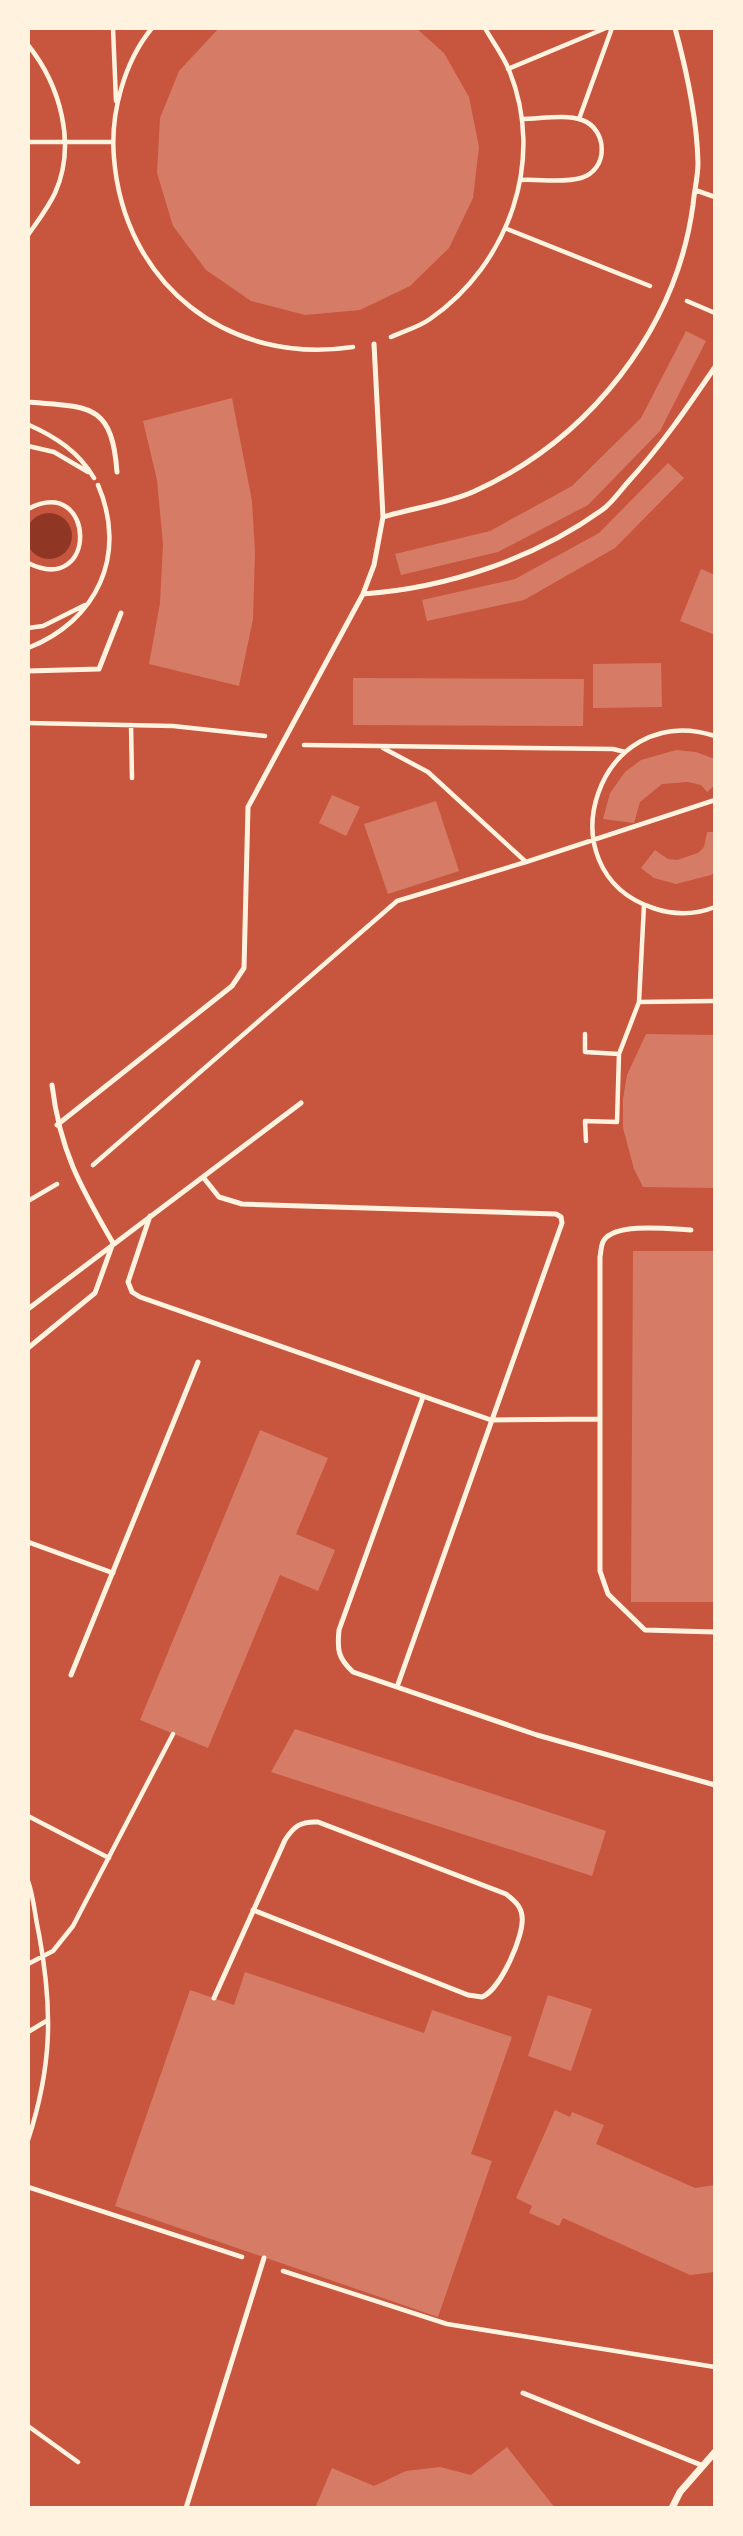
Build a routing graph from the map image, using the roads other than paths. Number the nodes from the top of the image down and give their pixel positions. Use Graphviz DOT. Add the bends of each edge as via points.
graph roads {
  1 [pos="675,28"];
  2 [pos="695,190"];
  3 [pos="715,197"];
  4 [pos="374,344"];
  5 [pos="715,367"];
  6 [pos="28,402"];
  7 [pos="117,472"];
  8 [pos="383,517"];
  9 [pos="363,594"];
  10 [pos="121,613"];
  11 [pos="28,671"];
  12 [pos="52,1085"];
  13 [pos="301,1103"];
  14 [pos="57,1125"];
  15 [pos="203,1177"];
  16 [pos="150,1216"];
  17 [pos="691,1230"];
  18 [pos="113,1243"];
  19 [pos="28,1310"];
  20 [pos="28,1348"];
  21 [pos="198,1362"];
  22 [pos="423,1397"];
  23 [pos="600,1419"];
  24 [pos="491,1420"];
  25 [pos="28,1542"];
  26 [pos="113,1573"];
  27 [pos="715,1632"];
  28 [pos="71,1675"];
  29 [pos="397,1687"];
  30 [pos="715,1785"];
  31 [pos="253,1910"];
  32 [pos="214,1998"];
  33 [pos="263,2261"];
  34 [pos="523,2393"];
  35 [pos="715,2452"];
  36 [pos="701,2465"];
  37 [pos="186,2508"];
  38 [pos="672,2508"];
  1 -- 2 [label="lane" via="691,89 698,165"];
  2 -- 3 [label="lane"];
  2 -- 8 [label="lane" via="689,234 670,294 616,383 580,421 531,461 472,492"];
  4 -- 8 [label="lane"];
  5 -- 9 [label="lane" via="661,446 604,509 538,546 462,577 406,591"];
  6 -- 7 [label="lane" via="87,407 106,423 115,445"];
  8 -- 9 [label="lane"];
  9 -- 14 [label="lane" via="248,807 245,955 239,978"];
  10 -- 11 [label="lane" via="99,669"];
  12 -- 14 [label="lane"];
  13 -- 15 [label="lane"];
  14 -- 18 [label="lane" via="74,1175"];
  15 -- 16 [label="lane"];
  15 -- 24 [label="lane" via="219,1197 242,1204 561,1217"];
  16 -- 18 [label="lane"];
  16 -- 22 [label="lane" via="128,1282 132,1292"];
  17 -- 23 [label="lane" via="634,1228 614,1232 604,1241 600,1257"];
  18 -- 19 [label="lane"];
  18 -- 20 [label="lane" via="95,1293"];
  21 -- 26 [label="lane"];
  22 -- 24 [label="lane"];
  22 -- 29 [label="lane" via="337,1649 341,1661 353,1672"];
  23 -- 24 [label="lane"];
  23 -- 27 [label="lane" via="600,1572 605,1588 645,1630"];
  24 -- 29 [label="lane"];
  25 -- 26 [label="lane"];
  26 -- 28 [label="lane"];
  29 -- 30 [label="lane" via="537,1735"];
  31 -- 31 [label="lane" via="482,1997 498,1986 522,1927 522,1913 506,1894 318,1822 292,1829"];
  31 -- 32 [label="lane"];
  33 -- 37 [label="lane"];
  34 -- 36 [label="lane"];
  35 -- 36 [label="street"];
  36 -- 38 [label="street"];
}
